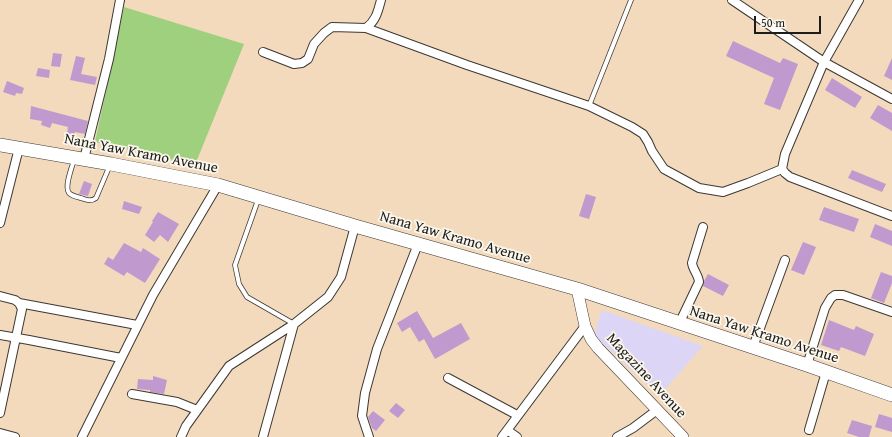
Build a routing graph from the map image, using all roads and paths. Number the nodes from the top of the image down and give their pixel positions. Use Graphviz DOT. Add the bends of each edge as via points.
graph roads {
  1 [pos="120,0"];
  2 [pos="381,0"];
  3 [pos="631,0"];
  4 [pos="732,0"];
  5 [pos="859,0"];
  6 [pos="366,28"];
  7 [pos="263,52"];
  8 [pos="824,62"];
  9 [pos="892,99"];
  10 [pos="589,106"];
  11 [pos="0,145"];
  12 [pos="19,148"];
  13 [pos="79,158"];
  14 [pos="111,164"];
  15 [pos="782,168"];
  16 [pos="218,185"];
  17 [pos="259,198"];
  18 [pos="892,216"];
  19 [pos="0,223"];
  20 [pos="355,226"];
  21 [pos="703,227"];
  22 [pos="418,244"];
  23 [pos="785,260"];
  24 [pos="576,289"];
  25 [pos="0,296"];
  26 [pos="19,303"];
  27 [pos="892,312"];
  28 [pos="294,324"];
  29 [pos="679,324"];
  30 [pos="138,325"];
  31 [pos="584,326"];
  32 [pos="0,335"];
  33 [pos="16,337"];
  34 [pos="753,348"];
  35 [pos="121,358"];
  36 [pos="807,365"];
  37 [pos="826,372"];
  38 [pos="448,378"];
  39 [pos="132,394"];
  40 [pos="892,395"];
  41 [pos="197,410"];
  42 [pos="657,410"];
  43 [pos="0,413"];
  44 [pos="518,415"];
  45 [pos="507,430"];
  46 [pos="809,430"];
  47 [pos="0,433"];
  48 [pos="15,437"];
  49 [pos="82,437"];
  50 [pos="181,437"];
  51 [pos="263,437"];
  52 [pos="369,437"];
  53 [pos="502,437"];
  54 [pos="517,437"];
  55 [pos="617,437"];
  56 [pos="683,437"];
  1 -- 13 [label="street" via="109,59"];
  2 -- 6 [label="street" via="372,24"];
  3 -- 10 [label="lane"];
  4 -- 8 [label="street"];
  5 -- 8 [label="street"];
  6 -- 7 [label="street" via="332,27 314,44 308,59 302,63 294,64"];
  6 -- 10 [label="street"];
  8 -- 9 [label="street"];
  8 -- 15 [label="street" via="785,154"];
  10 -- 15 [label="street" via="643,134 664,169 699,188 723,192"];
  11 -- 12 [label="main road, Nana Yaw Kramo Avenue"];
  12 -- 13 [label="main road, Nana Yaw Kramo Avenue"];
  12 -- 19 [label="street"];
  13 -- 14 [label="main road, Nana Yaw Kramo Avenue"];
  13 -- 14 [label="lane" via="67,187 68,192 90,201 96,198"];
  14 -- 16 [label="main road, Nana Yaw Kramo Avenue"];
  15 -- 18 [label="street" via="790,176"];
  16 -- 17 [label="main road, Nana Yaw Kramo Avenue"];
  16 -- 30 [label="street" via="153,294"];
  17 -- 20 [label="main road, Nana Yaw Kramo Avenue"];
  17 -- 28 [label="lane" via="235,266 239,284 247,297"];
  20 -- 22 [label="main road, Nana Yaw Kramo Avenue"];
  20 -- 28 [label="street" via="341,277 328,297"];
  21 -- 29 [label="street" via="692,263 699,282"];
  22 -- 24 [label="main road, Nana Yaw Kramo Avenue"];
  22 -- 52 [label="street" via="377,349 365,393 362,416"];
  23 -- 34 [label="street"];
  24 -- 29 [label="main road, Nana Yaw Kramo Avenue"];
  24 -- 31 [label="street, Magazine Avenue"];
  25 -- 26 [label="street"];
  26 -- 30 [label="street"];
  26 -- 33 [label="street" via="22,309"];
  27 -- 36 [label="street" via="843,295 835,295 825,308"];
  28 -- 41 [label="street" via="229,366"];
  28 -- 51 [label="street"];
  29 -- 34 [label="main road, Nana Yaw Kramo Avenue"];
  30 -- 35 [label="street"];
  31 -- 42 [label="street, Magazine Avenue" via="598,348"];
  31 -- 44 [label="street"];
  32 -- 33 [label="street"];
  33 -- 35 [label="street"];
  33 -- 43 [label="street"];
  34 -- 36 [label="main road, Nana Yaw Kramo Avenue"];
  35 -- 49 [label="street"];
  36 -- 37 [label="main road, Nana Yaw Kramo Avenue"];
  37 -- 40 [label="main road, Nana Yaw Kramo Avenue"];
  37 -- 46 [label="street"];
  38 -- 44 [label="street"];
  39 -- 41 [label="street" via="177,402"];
  41 -- 50 [label="street"];
  42 -- 55 [label="street"];
  42 -- 56 [label="street, Magazine Avenue"];
  44 -- 45 [label="street"];
  45 -- 53 [label="street"];
  45 -- 54 [label="street"];
  47 -- 48 [label="street"];
}
